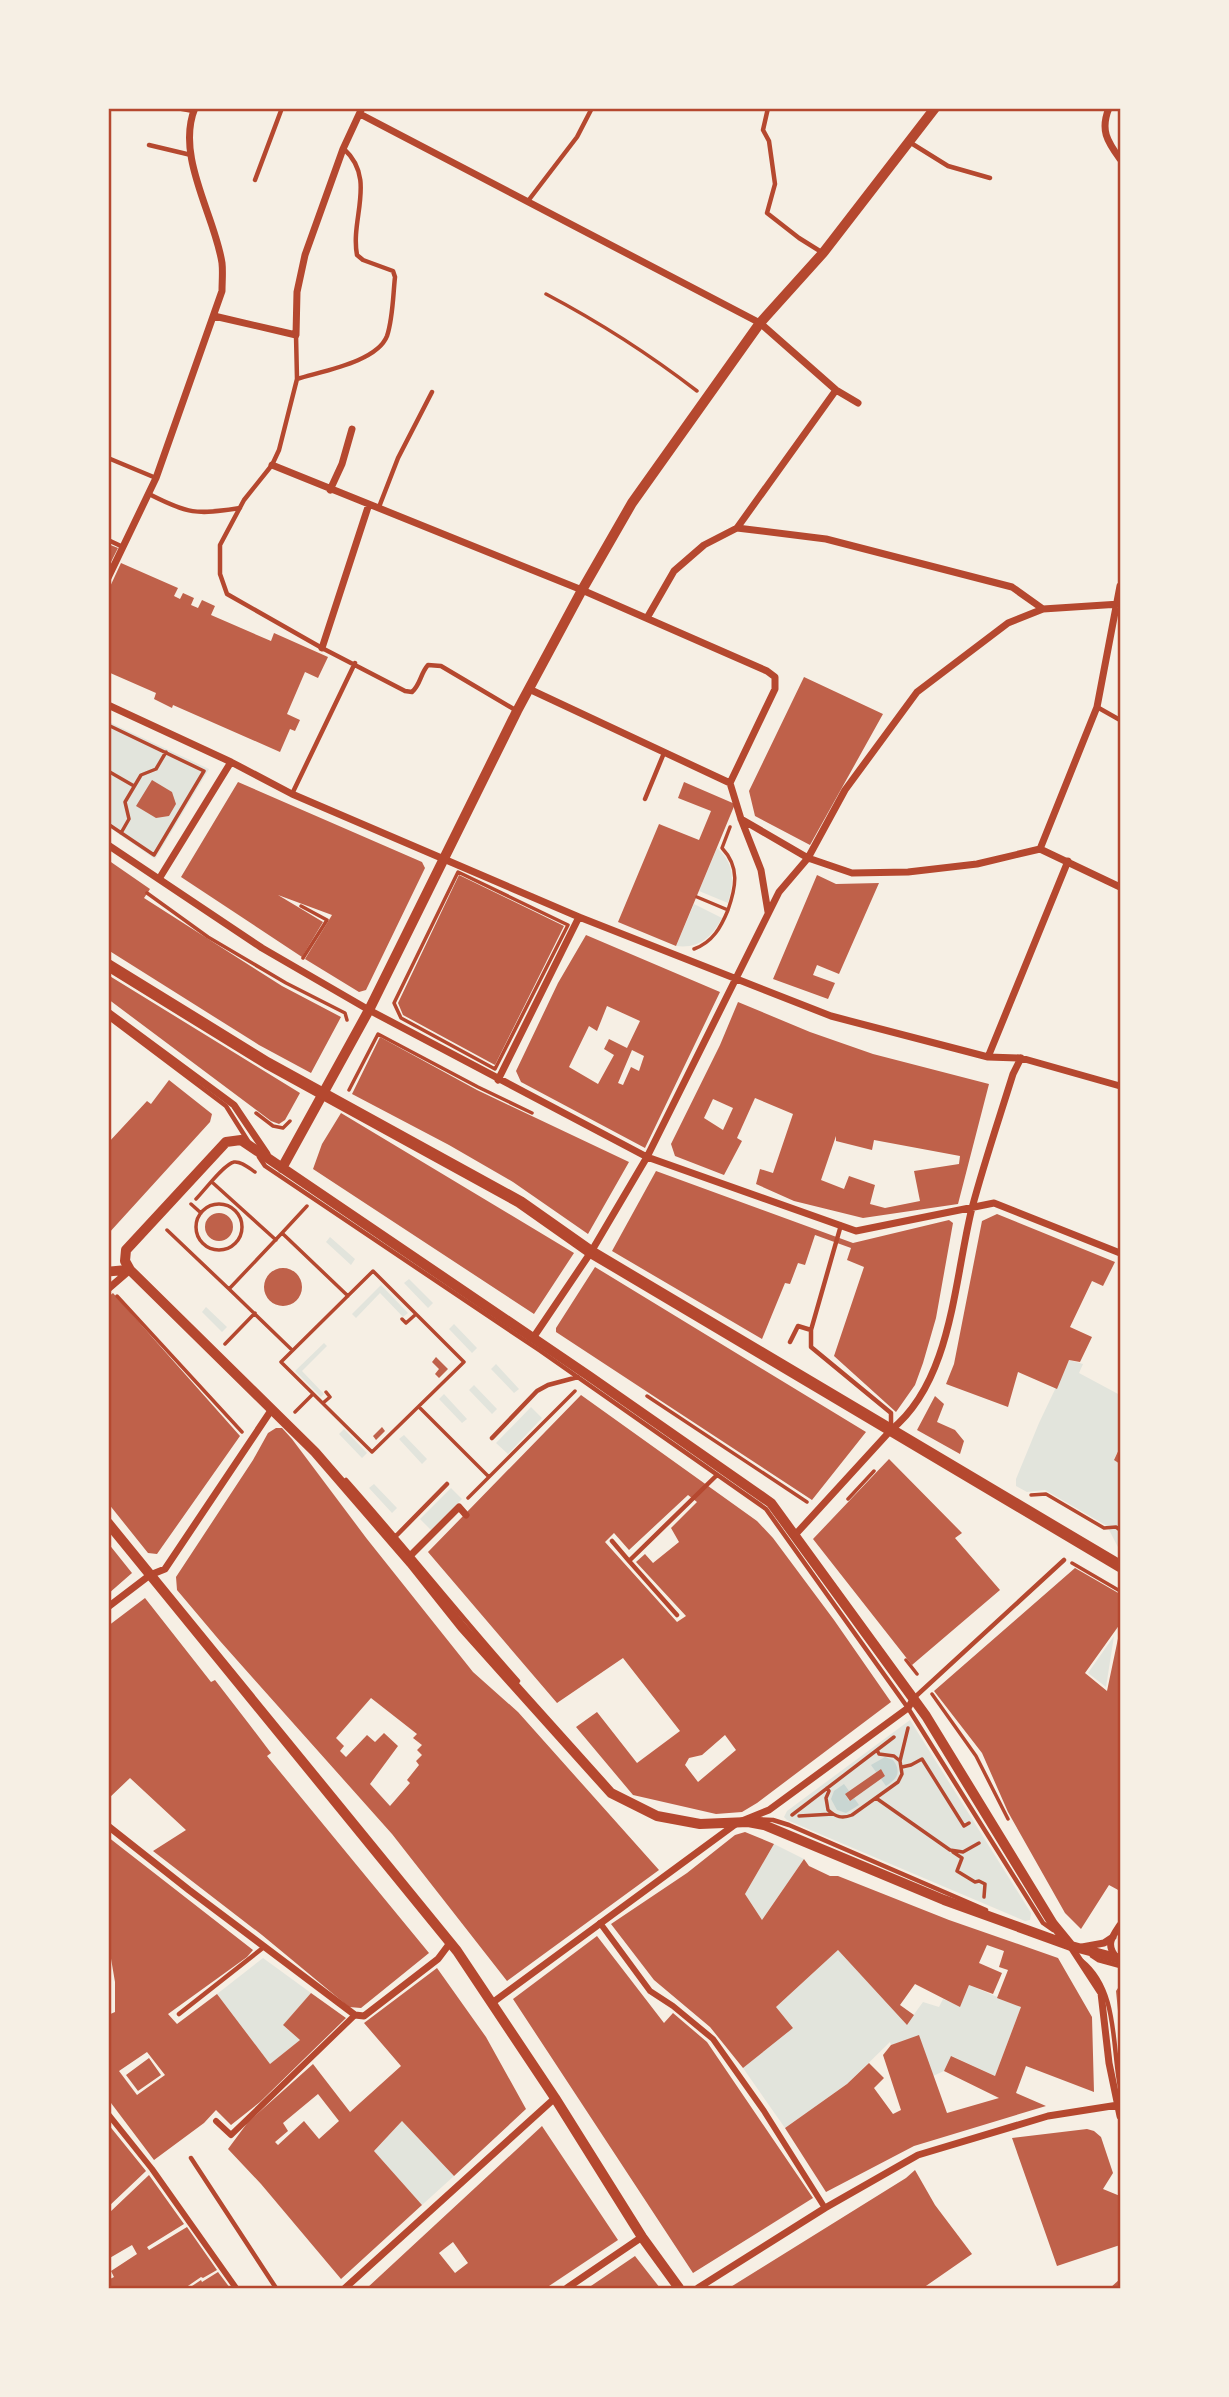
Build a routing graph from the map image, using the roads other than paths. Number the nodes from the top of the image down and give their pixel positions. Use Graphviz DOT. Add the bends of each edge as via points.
graph roads {
  1 [pos="177,108"];
  2 [pos="282,108"];
  3 [pos="592,108"];
  4 [pos="768,108"];
  5 [pos="935,108"];
  6 [pos="1110,108"];
  7 [pos="194,110"];
  8 [pos="361,111"];
  9 [pos="910,142"];
  10 [pos="149,145"];
  11 [pos="343,149"];
  12 [pos="191,155"];
  13 [pos="1121,159"];
  14 [pos="990,178"];
  15 [pos="256,180"];
  16 [pos="528,201"];
  17 [pos="824,253"];
  18 [pos="214,316"];
  19 [pos="760,323"];
  20 [pos="296,335"];
  21 [pos="297,379"];
  22 [pos="836,390"];
  23 [pos="432,392"];
  24 [pos="858,403"];
  25 [pos="352,429"];
  26 [pos="108,458"];
  27 [pos="271,465"];
  28 [pos="156,478"];
  29 [pos="331,490"];
  30 [pos="149,494"];
  31 [pos="369,504"];
  32 [pos="379,507"];
  33 [pos="240,508"];
  34 [pos="737,528"];
  35 [pos="108,540"];
  36 [pos="123,547"];
  37 [pos="108,578"];
  38 [pos="1121,586"];
  39 [pos="582,590"];
  40 [pos="1119,604"];
  41 [pos="1043,609"];
  42 [pos="647,618"];
  43 [pos="322,648"];
  44 [pos="355,663"];
  45 [pos="529,689"];
  46 [pos="108,705"];
  47 [pos="1097,707"];
  48 [pos="517,711"];
  49 [pos="1121,719"];
  50 [pos="665,752"];
  51 [pos="231,762"];
  52 [pos="730,783"];
  53 [pos="292,794"];
  54 [pos="645,799"];
  55 [pos="741,819"];
  56 [pos="108,845"];
  57 [pos="1040,849"];
  58 [pos="808,858"];
  59 [pos="445,860"];
  60 [pos="1068,861"];
  61 [pos="159,879"];
  62 [pos="1121,887"];
  63 [pos="768,914"];
  64 [pos="579,917"];
  65 [pos="108,965"];
  66 [pos="734,980"];
  67 [pos="369,1010"];
  68 [pos="108,1015"];
  69 [pos="988,1057"];
  70 [pos="1021,1058"];
  71 [pos="498,1080"];
  72 [pos="1121,1086"];
  73 [pos="325,1093"];
  74 [pos="254,1149"];
  75 [pos="647,1157"];
  76 [pos="271,1160"];
  77 [pos="282,1168"];
  78 [pos="972,1208"];
  79 [pos="841,1225"];
  80 [pos="591,1252"];
  81 [pos="1121,1253"];
  82 [pos="129,1269"];
  83 [pos="108,1271"];
  84 [pos="111,1290"];
  85 [pos="811,1330"];
  86 [pos="533,1338"];
  87 [pos="790,1342"];
  88 [pos="590,1376"];
  89 [pos="576,1377"];
  90 [pos="272,1409"];
  91 [pos="891,1430"];
  92 [pos="492,1438"];
  93 [pos="720,1472"];
  94 [pos="447,1484"];
  95 [pos="466,1515"];
  96 [pos="108,1523"];
  97 [pos="795,1535"];
  98 [pos="393,1538"];
  99 [pos="612,1541"];
  100 [pos="410,1557"];
  101 [pos="1064,1560"];
  102 [pos="629,1561"];
  103 [pos="1121,1566"];
  104 [pos="149,1575"];
  105 [pos="108,1607"];
  106 [pos="677,1615"];
  107 [pos="914,1698"];
  108 [pos="908,1708"];
  109 [pos="742,1821"];
  110 [pos="108,1826"];
  111 [pos="600,1923"];
  112 [pos="1121,1925"];
  113 [pos="1113,1937"];
  114 [pos="1057,1938"];
  115 [pos="450,1943"];
  116 [pos="264,1947"];
  117 [pos="1078,1950"];
  118 [pos="1119,1961"];
  119 [pos="492,2003"];
  120 [pos="179,2014"];
  121 [pos="355,2015"];
  122 [pos="1121,2087"];
  123 [pos="555,2098"];
  124 [pos="1118,2105"];
  125 [pos="108,2114"];
  126 [pos="1121,2116"];
  127 [pos="216,2121"];
  128 [pos="191,2158"];
  129 [pos="825,2208"];
  130 [pos="642,2237"];
  131 [pos="236,2288"];
  132 [pos="276,2288"];
  133 [pos="345,2288"];
  134 [pos="567,2288"];
  135 [pos="679,2288"];
  136 [pos="698,2288"];
  1 -- 7 [label="lane"];
  2 -- 15 [label="lane"];
  3 -- 16 [label="lane" via="577,137"];
  4 -- 17 [label="lane" via="763,130 775,184 767,213"];
  5 -- 9 [label="street"];
  6 -- 13 [label="street" via="1103,130"];
  7 -- 12 [label="street"];
  8 -- 11 [label="street"];
  8 -- 16 [label="street"];
  9 -- 14 [label="lane" via="948,166"];
  9 -- 17 [label="street"];
  10 -- 12 [label="lane"];
  11 -- 20 [label="street" via="305,255 297,292"];
  11 -- 21 [label="lane" via="354,158 359,173 356,255 393,271 395,277 387,335 381,348 361,359"];
  12 -- 18 [label="street" via="222,264 222,291"];
  16 -- 19 [label="street"];
  17 -- 19 [label="street"];
  18 -- 20 [label="street"];
  18 -- 28 [label="street"];
  19 -- 22 [label="street"];
  19 -- 39 [label="street" via="632,503"];
  20 -- 21 [label="lane"];
  21 -- 27 [label="lane"];
  22 -- 24 [label="street"];
  22 -- 34 [label="street"];
  23 -- 32 [label="lane"];
  25 -- 29 [label="street"];
  26 -- 28 [label="lane"];
  27 -- 29 [label="street"];
  27 -- 33 [label="lane"];
  28 -- 30 [label="street"];
  29 -- 31 [label="street"];
  30 -- 33 [label="lane" via="193,513"];
  30 -- 36 [label="street"];
  31 -- 32 [label="street"];
  31 -- 43 [label="street"];
  32 -- 39 [label="street"];
  33 -- 43 [label="lane" via="220,545 220,574 228,594"];
  34 -- 41 [label="street" via="826,538 1012,587"];
  34 -- 42 [label="street" via="704,545 674,571"];
  35 -- 36 [label="lane"];
  36 -- 37 [label="street"];
  38 -- 40 [label="street"];
  39 -- 42 [label="street"];
  39 -- 45 [label="street"];
  40 -- 41 [label="street"];
  40 -- 47 [label="street"];
  41 -- 58 [label="street" via="1008,622 917,692 845,790"];
  42 -- 52 [label="street" via="775,677 775,689"];
  43 -- 44 [label="lane"];
  44 -- 48 [label="lane" via="412,692 428,666 440,666"];
  44 -- 53 [label="lane"];
  45 -- 48 [label="street"];
  45 -- 50 [label="street"];
  46 -- 51 [label="street"];
  47 -- 49 [label="lane"];
  47 -- 57 [label="street"];
  48 -- 59 [label="street"];
  50 -- 52 [label="street"];
  50 -- 54 [label="lane"];
  51 -- 53 [label="street"];
  51 -- 61 [label="street"];
  52 -- 55 [label="street"];
  53 -- 59 [label="street"];
  55 -- 58 [label="street"];
  55 -- 63 [label="street" via="761,870"];
  56 -- 61 [label="street"];
  57 -- 58 [label="street" via="977,864 908,872 852,873"];
  57 -- 60 [label="street"];
  58 -- 63 [label="street" via="779,892"];
  59 -- 64 [label="street"];
  59 -- 67 [label="street"];
  60 -- 62 [label="street"];
  60 -- 69 [label="street"];
  61 -- 67 [label="street" via="262,948"];
  63 -- 66 [label="street"];
  64 -- 66 [label="street"];
  64 -- 71 [label="street"];
  65 -- 73 [label="main road" via="267,1063"];
  66 -- 69 [label="street" via="831,1016"];
  66 -- 75 [label="street"];
  67 -- 71 [label="street"];
  67 -- 73 [label="street"];
  68 -- 74 [label="lane" via="226,1106"];
  68 -- 76 [label="street" via="234,1105"];
  69 -- 70 [label="street"];
  70 -- 72 [label="street"];
  70 -- 78 [label="street"];
  71 -- 75 [label="street"];
  73 -- 77 [label="street"];
  73 -- 80 [label="main road" via="520,1202"];
  74 -- 76 [label="street"];
  74 -- 82 [label="street" via="241,1140 226,1142 126,1250"];
  74 -- 89 [label="lane" via="265,1166"];
  75 -- 79 [label="street"];
  75 -- 80 [label="street"];
  76 -- 77 [label="street"];
  77 -- 86 [label="street"];
  78 -- 79 [label="street" via="856,1231"];
  78 -- 81 [label="street" via="994,1203"];
  78 -- 91 [label="street" via="936,1366 905,1419"];
  79 -- 85 [label="lane"];
  80 -- 86 [label="street"];
  80 -- 91 [label="main road"];
  82 -- 83 [label="street"];
  82 -- 84 [label="street"];
  82 -- 90 [label="street"];
  82 -- 98 [label="lane" via="134,1267 320,1450"];
  85 -- 87 [label="lane" via="798,1326"];
  85 -- 91 [label="lane" via="811,1347 891,1413"];
  86 -- 88 [label="street"];
  88 -- 89 [label="lane"];
  88 -- 93 [label="street"];
  89 -- 92 [label="lane" via="537,1391"];
  89 -- 93 [label="lane"];
  90 -- 98 [label="street"];
  90 -- 104 [label="street" via="165,1569"];
  91 -- 97 [label="street"];
  91 -- 103 [label="main road"];
  93 -- 97 [label="street" via="771,1503"];
  93 -- 102 [label="lane"];
  93 -- 108 [label="lane" via="766,1509"];
  94 -- 98 [label="lane"];
  95 -- 100 [label="street" via="459,1507"];
  96 -- 104 [label="street"];
  97 -- 107 [label="street"];
  98 -- 100 [label="street"];
  99 -- 102 [label="lane"];
  100 -- 109 [label="street" via="462,1628 611,1793 657,1816 700,1824"];
  101 -- 107 [label="lane"];
  102 -- 106 [label="lane"];
  104 -- 105 [label="street"];
  104 -- 115 [label="street"];
  107 -- 108 [label="street"];
  107 -- 114 [label="street" via="1053,1924"];
  108 -- 109 [label="street" via="769,1810"];
  108 -- 114 [label="lane" via="1043,1923"];
  109 -- 111 [label="street"];
  109 -- 114 [label="street" via="781,1831 933,1896"];
  110 -- 116 [label="street"];
  111 -- 119 [label="street"];
  111 -- 129 [label="street" via="650,1991 713,2039"];
  112 -- 113 [label="street"];
  113 -- 117 [label="street"];
  113 -- 118 [label="street" via="1111,1951"];
  114 -- 117 [label="street"];
  114 -- 117 [label="lane"];
  115 -- 119 [label="street"];
  115 -- 121 [label="street" via="438,1959 364,2016"];
  116 -- 120 [label="lane"];
  116 -- 121 [label="street"];
  117 -- 118 [label="street"];
  117 -- 122 [label="lane" via="1106,1992"];
  117 -- 124 [label="street" via="1101,1993"];
  119 -- 123 [label="street"];
  121 -- 127 [label="street" via="231,2135"];
  123 -- 130 [label="street"];
  123 -- 133 [label="street"];
  124 -- 126 [label="street"];
  124 -- 129 [label="street" via="1048,2116 918,2155"];
  125 -- 131 [label="street"];
  128 -- 132 [label="lane"];
  129 -- 136 [label="street"];
  130 -- 134 [label="street"];
  130 -- 135 [label="street"];
}
